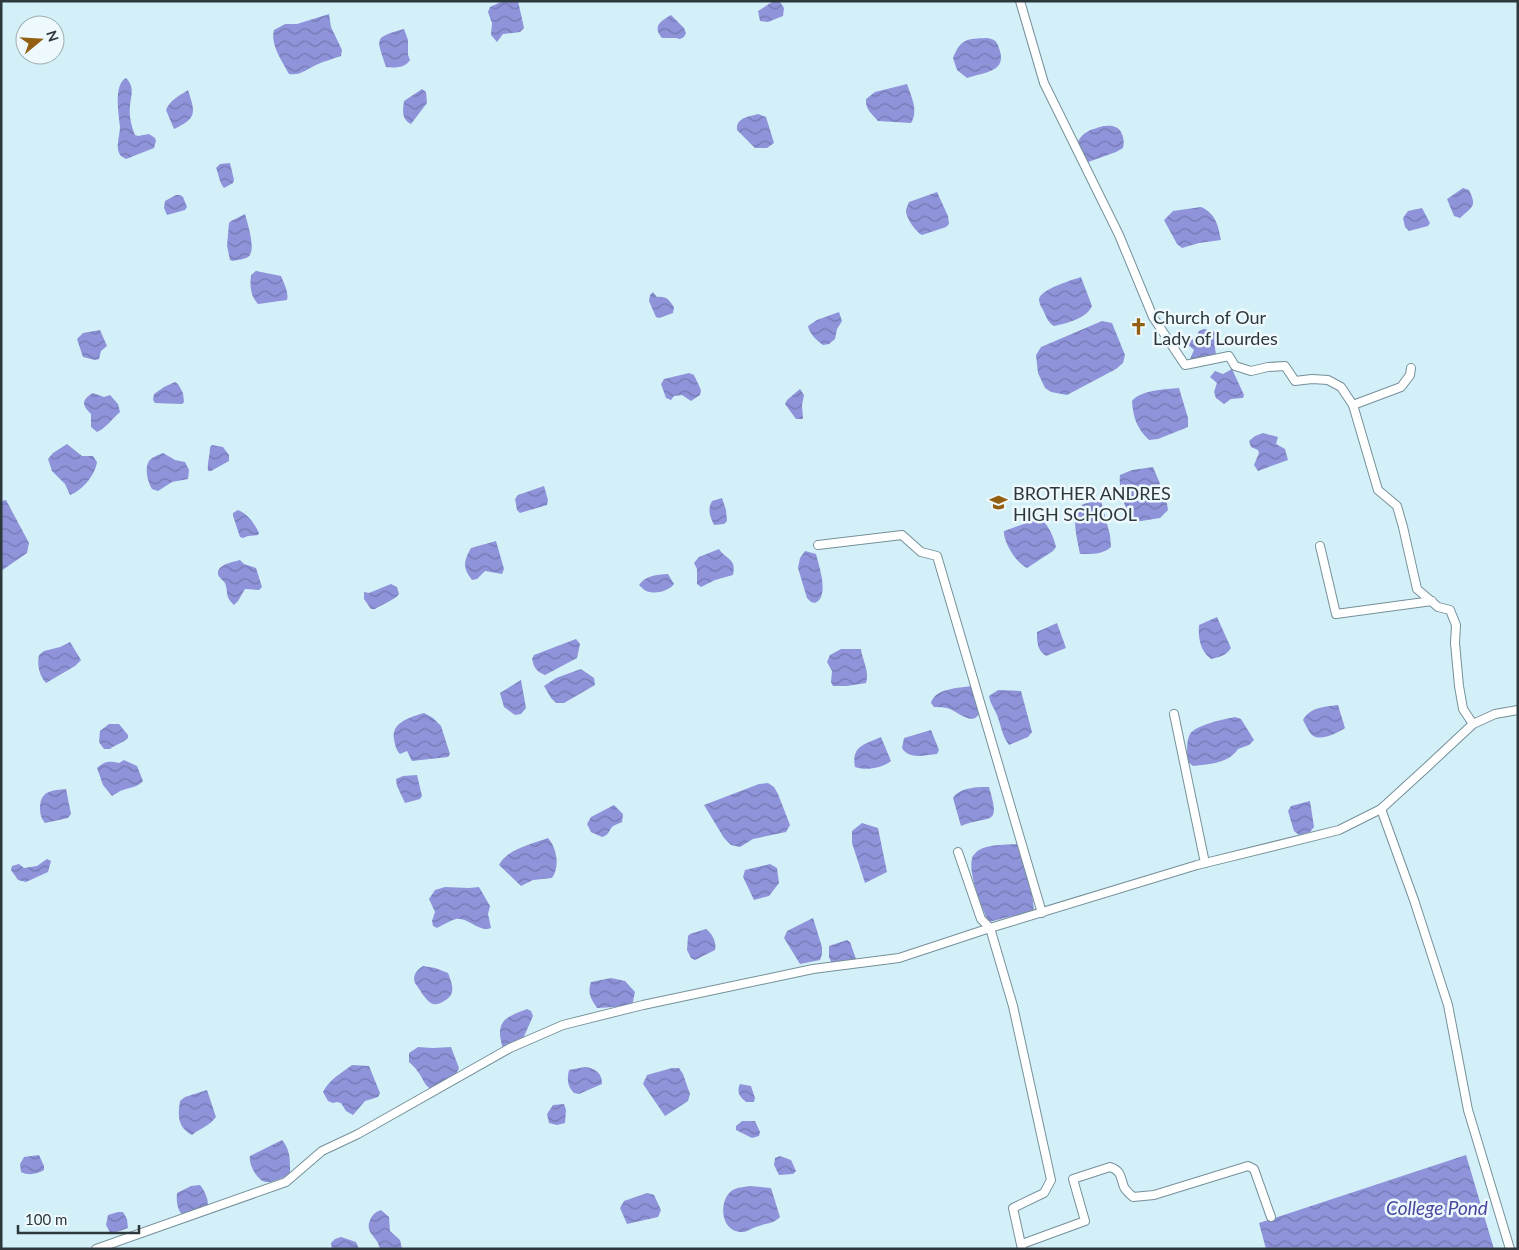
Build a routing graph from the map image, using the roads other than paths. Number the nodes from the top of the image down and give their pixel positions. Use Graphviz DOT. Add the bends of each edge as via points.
graph roads {
  1 [pos="1020,1"];
  2 [pos="1411,368"];
  3 [pos="1354,405"];
  4 [pos="818,545"];
  5 [pos="1320,546"];
  6 [pos="1432,601"];
  7 [pos="1518,710"];
  8 [pos="1174,714"];
  9 [pos="1473,724"];
  10 [pos="1381,808"];
  11 [pos="958,852"];
  12 [pos="1205,863"];
  13 [pos="1042,912"];
  14 [pos="990,928"];
  15 [pos="1271,1217"];
  16 [pos="1022,1246"];
  17 [pos="96,1249"];
  18 [pos="1510,1249"];
  1 -- 3 [label="street" via="1044,83 1119,235 1153,317 1185,365 1229,356 1235,366 1251,370 1285,366 1295,381 1328,380 1341,387"];
  2 -- 3 [label="street" via="1410,376 1401,387"];
  3 -- 6 [label="street" via="1378,490 1397,506 1417,589"];
  4 -- 13 [label="street" via="902,535 921,552 937,556"];
  5 -- 6 [label="street" via="1336,614"];
  6 -- 9 [label="street" via="1438,607 1450,610 1456,625 1458,686 1462,709"];
  7 -- 9 [label="street" via="1495,714"];
  8 -- 12 [label="street"];
  9 -- 10 [label="street"];
  10 -- 12 [label="street" via="1339,830"];
  10 -- 18 [label="street" via="1448,1005 1468,1110"];
  11 -- 14 [label="street" via="982,920"];
  12 -- 13 [label="street"];
  13 -- 14 [label="street"];
  14 -- 16 [label="street" via="1012,1006 1051,1180 1044,1193 1013,1208"];
  14 -- 17 [label="street" via="899,958 813,969 563,1024 510,1048 322,1151 286,1182"];
  15 -- 16 [label="street" via="1254,1169 1248,1166 1154,1195 1133,1197 1124,1188 1123,1179 1116,1169 1110,1167 1073,1178 1085,1221"];
}
